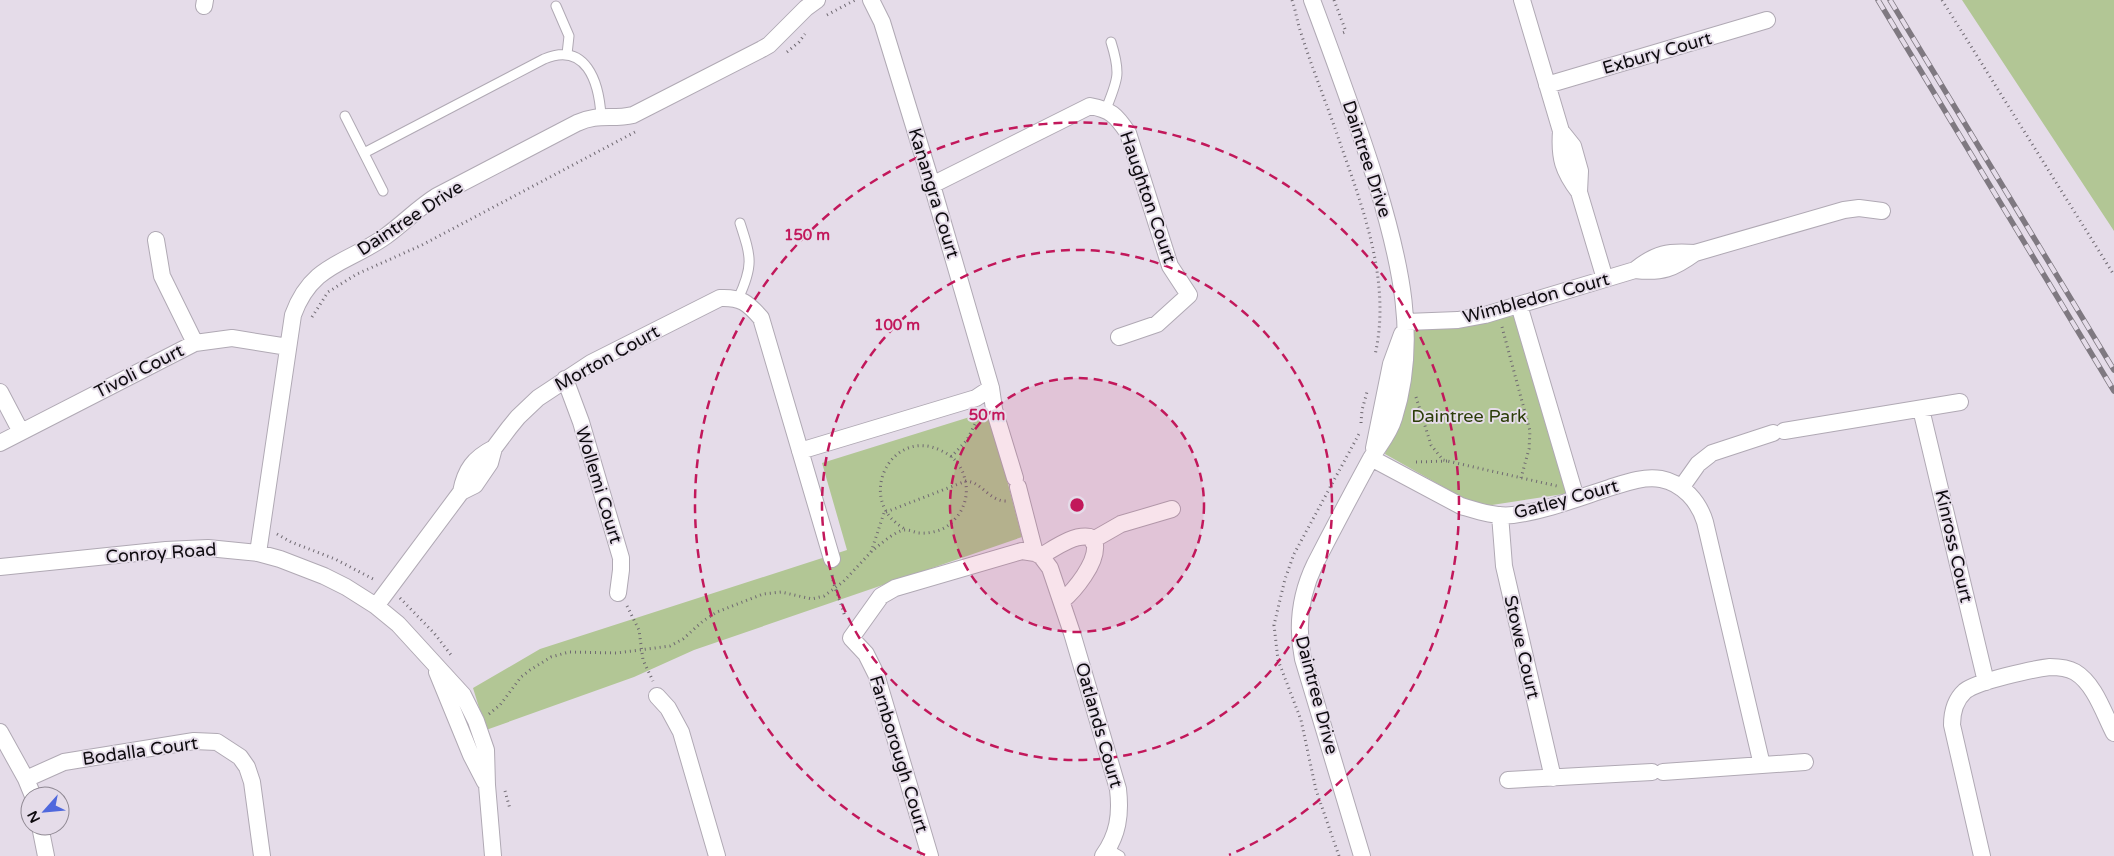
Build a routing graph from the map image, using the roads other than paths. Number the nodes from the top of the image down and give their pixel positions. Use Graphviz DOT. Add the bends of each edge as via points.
graph roads {
  1 [pos="817,0"];
  2 [pos="871,0"];
  3 [pos="1312,0"];
  4 [pos="1522,0"];
  5 [pos="556,6"];
  6 [pos="1767,20"];
  7 [pos="1111,42"];
  8 [pos="568,54"];
  9 [pos="1547,85"];
  10 [pos="1106,109"];
  11 [pos="345,116"];
  12 [pos="601,116"];
  13 [pos="364,153"];
  14 [pos="932,185"];
  15 [pos="383,191"];
  16 [pos="1882,211"];
  17 [pos="740,223"];
  18 [pos="156,240"];
  19 [pos="1605,279"];
  20 [pos="738,299"];
  21 [pos="1521,312"];
  22 [pos="1406,322"];
  23 [pos="1119,337"];
  24 [pos="195,342"];
  25 [pos="288,347"];
  26 [pos="565,379"];
  27 [pos="991,388"];
  28 [pos="0,392"];
  29 [pos="1960,402"];
  30 [pos="1921,409"];
  31 [pos="21,432"];
  32 [pos="0,442"];
  33 [pos="800,451"];
  34 [pos="1372,458"];
  35 [pos="1018,488"];
  36 [pos="1682,488"];
  37 [pos="1576,498"];
  38 [pos="1172,509"];
  39 [pos="1500,515"];
  40 [pos="1093,540"];
  41 [pos="258,553"];
  42 [pos="1038,555"];
  43 [pos="832,559"];
  44 [pos="0,568"];
  45 [pos="618,593"];
  46 [pos="1062,601"];
  47 [pos="376,606"];
  48 [pos="1986,682"];
  49 [pos="658,696"];
  50 [pos="0,732"];
  51 [pos="2114,733"];
  52 [pos="1805,762"];
  53 [pos="1762,765"];
  54 [pos="1552,778"];
  55 [pos="26,779"];
  56 [pos="1508,780"];
  57 [pos="29,786"];
  58 [pos="42,836"];
  59 [pos="1110,854"];
  60 [pos="46,856"];
  61 [pos="262,856"];
  62 [pos="493,856"];
  63 [pos="717,856"];
  64 [pos="930,856"];
  65 [pos="1362,856"];
  66 [pos="1982,856"];
  1 -- 12 [label="street, Daintree Drive" via="768,46 633,115"];
  2 -- 14 [label="street, Kanangra Court" via="882,22"];
  3 -- 22 [label="street, Daintree Drive" via="1363,140 1388,223 1401,274"];
  4 -- 9 [label="street"];
  5 -- 8 [label="lane" via="569,36"];
  6 -- 9 [label="street, Exbury Court"];
  7 -- 10 [label="lane" via="1118,80"];
  8 -- 12 [label="lane" via="582,62 594,80"];
  8 -- 13 [label="lane" via="544,59"];
  9 -- 19 [label="street" via="1561,131 1573,146 1580,171 1579,192"];
  10 -- 14 [label="street" via="1090,106"];
  10 -- 23 [label="street, Haughton Court" via="1118,117 1128,133 1170,266 1189,295 1157,324"];
  11 -- 13 [label="lane"];
  12 -- 25 [label="street, Daintree Drive" via="577,123 447,191 425,204 381,240 326,270 309,285 298,303"];
  13 -- 15 [label="lane"];
  14 -- 27 [label="street, Kanangra Court"];
  16 -- 19 [label="street, Wimbledon Court" via="1844,210 1695,252 1679,265 1655,272 1635,270"];
  17 -- 20 [label="lane" via="750,266"];
  18 -- 24 [label="street" via="162,276"];
  19 -- 21 [label="street, Wimbledon Court"];
  20 -- 26 [label="street, Morton Court" via="720,298"];
  20 -- 33 [label="street" via="751,306 760,318"];
  21 -- 22 [label="street, Wimbledon Court"];
  21 -- 37 [label="street"];
  22 -- 34 [label="street, Daintree Drive" via="1403,389 1388,434"];
  24 -- 25 [label="street, Tivoli Court" via="232,338"];
  24 -- 31 [label="street, Tivoli Court"];
  25 -- 41 [label="street, Daintree Drive"];
  26 -- 45 [label="street, Wollemi Court" via="621,558"];
  26 -- 47 [label="street, Morton Court" via="528,407 494,448 490,463 474,484 461,492"];
  27 -- 33 [label="street" via="976,398"];
  27 -- 35 [label="street, Kanangra Court" via="994,409"];
  28 -- 31 [label="street"];
  29 -- 30 [label="street"];
  30 -- 36 [label="street" via="1778,432 1712,453 1698,464"];
  30 -- 48 [label="street, Kinross Court"];
  31 -- 32 [label="street, Tivoli Court"];
  33 -- 43 [label="street"];
  34 -- 39 [label="street, Gatley Court" via="1461,506"];
  34 -- 65 [label="street, Daintree Drive" via="1307,580 1299,628 1303,659"];
  35 -- 42 [label="street, Oatlands Court"];
  36 -- 37 [label="street, Gatley Court" via="1649,479"];
  36 -- 53 [label="street" via="1698,506 1705,522"];
  37 -- 39 [label="street, Gatley Court" via="1524,513"];
  38 -- 40 [label="street" via="1121,524"];
  39 -- 54 [label="street, Stowe Court" via="1506,575"];
  40 -- 42 [label="street" via="1086,537 1071,540"];
  40 -- 46 [label="street" via="1094,556 1076,588"];
  41 -- 44 [label="street, Conroy Road" via="186,548"];
  41 -- 47 [label="street, Conroy Road" via="324,576"];
  42 -- 46 [label="street, Oatlands Court" via="1050,568"];
  42 -- 64 [label="street, Farnborough Court" via="1022,551 1012,553 895,588 881,596 851,638 866,654 876,674"];
  46 -- 59 [label="street, Oatlands Court" via="1118,789 1120,814"];
  47 -- 62 [label="street, Conroy Road" via="410,636 463,695 476,721 486,750"];
  48 -- 51 [label="street" via="2050,667 2073,671 2089,685"];
  48 -- 66 [label="street" via="1966,690 1958,698 1952,716"];
  49 -- 63 [label="street" via="681,732"];
  50 -- 55 [label="street"];
  52 -- 53 [label="street"];
  53 -- 54 [label="street"];
  54 -- 56 [label="street"];
  55 -- 57 [label="street"];
  55 -- 61 [label="street, Bodalla Court" via="64,762 194,741 217,742 240,757 247,768 252,782"];
  58 -- 60 [label="street"];
}
